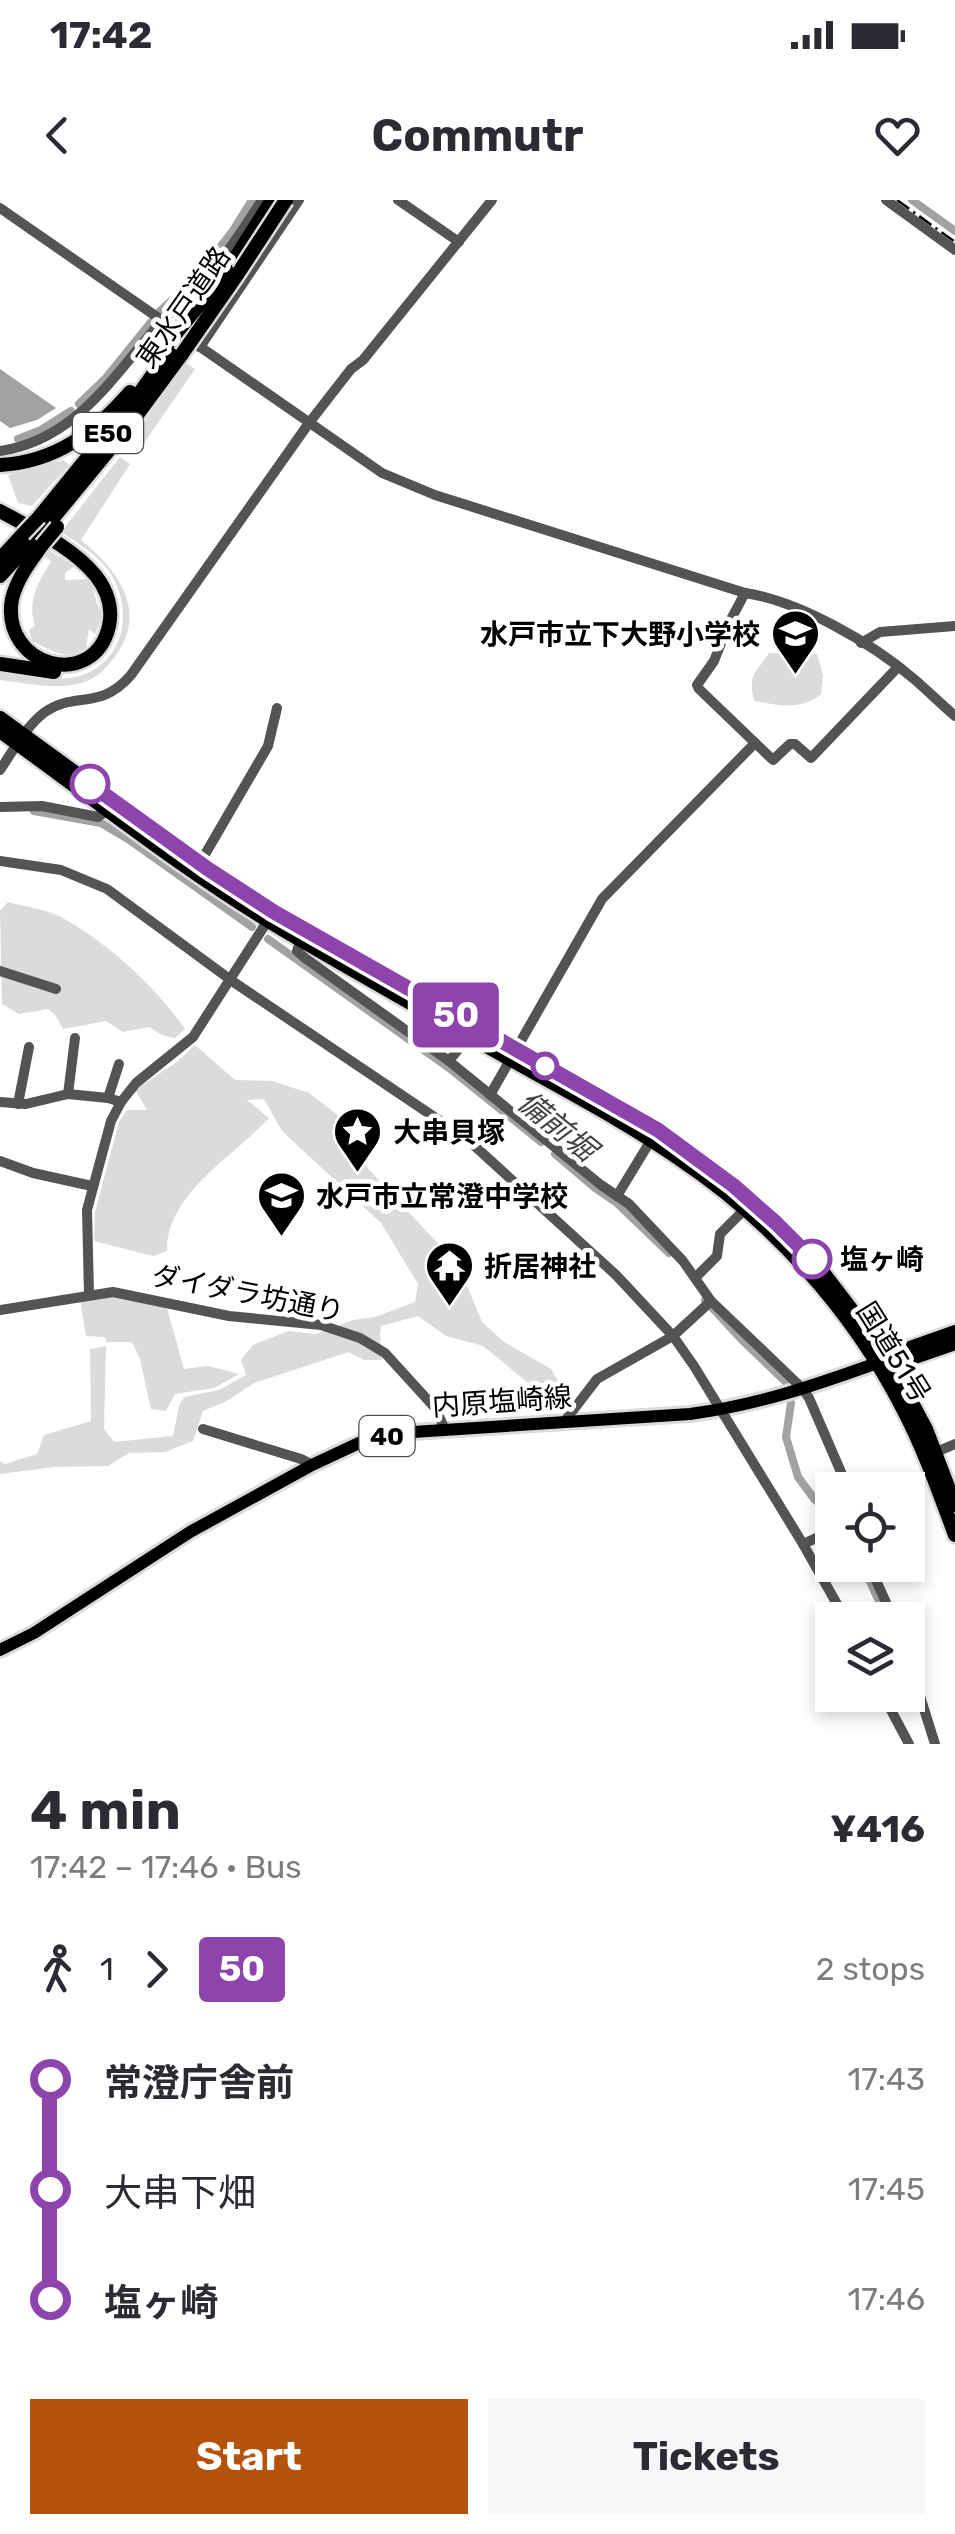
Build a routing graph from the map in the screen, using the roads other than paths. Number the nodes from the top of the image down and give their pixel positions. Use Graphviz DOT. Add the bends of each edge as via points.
graph roads {
  1 [pos="262,200"];
  2 [pos="272,200"];
  3 [pos="286,200"];
  4 [pos="299,200"];
  5 [pos="398,200"];
  6 [pos="492,200"];
  7 [pos="886,200"];
  8 [pos="0,208"];
  9 [pos="458,242"];
  10 [pos="955,250"];
  11 [pos="162,321"];
  12 [pos="174,347"];
  13 [pos="200,348"];
  14 [pos="309,423"];
  15 [pos="0,452"];
  16 [pos="0,464"];
  17 [pos="0,508"];
  18 [pos="48,522"];
  19 [pos="33,540"];
  20 [pos="0,560"];
  21 [pos="0,576"];
  22 [pos="745,593"];
  23 [pos="955,626"];
  24 [pos="861,642"];
  25 [pos="0,664"];
  26 [pos="898,666"];
  27 [pos="277,708"];
  28 [pos="955,716"];
  29 [pos="0,718"];
  30 [pos="0,732"];
  31 [pos="21,740"];
  32 [pos="755,743"];
  33 [pos="0,770"];
  34 [pos="0,806"];
  35 [pos="108,810"];
  36 [pos="0,861"];
  37 [pos="200,863"];
  38 [pos="265,925"];
  39 [pos="301,940"];
  40 [pos="0,971"];
  41 [pos="230,980"];
  42 [pos="56,989"];
  43 [pos="469,1036"];
  44 [pos="75,1038"];
  45 [pos="30,1047"];
  46 [pos="514,1055"];
  47 [pos="449,1061"];
  48 [pos="119,1064"];
  49 [pos="68,1094"];
  50 [pos="490,1095"];
  51 [pos="108,1098"];
  52 [pos="0,1102"];
  53 [pos="121,1102"];
  54 [pos="18,1104"];
  55 [pos="651,1140"];
  56 [pos="0,1161"];
  57 [pos="92,1186"];
  58 [pos="617,1196"];
  59 [pos="745,1209"];
  60 [pos="696,1277"];
  61 [pos="89,1294"];
  62 [pos="709,1304"];
  63 [pos="0,1310"];
  64 [pos="955,1332"];
  65 [pos="672,1336"];
  66 [pos="955,1343"];
  67 [pos="885,1361"];
  68 [pos="803,1389"];
  69 [pos="721,1410"];
  70 [pos="564,1422"];
  71 [pos="203,1429"];
  72 [pos="445,1430"];
  73 [pos="955,1444"];
  74 [pos="936,1452"];
  75 [pos="312,1465"];
  76 [pos="841,1472"];
  77 [pos="955,1506"];
  78 [pos="955,1534"];
  79 [pos="815,1539"];
  80 [pos="803,1544"];
  81 [pos="836,1602"];
  82 [pos="0,1650"];
  83 [pos="893,1712"];
  84 [pos="925,1712"];
  85 [pos="909,1744"];
  86 [pos="935,1744"];
  1 -- 11 [label="street" via="202,284"];
  2 -- 12 [label="highway, 東水戸道路, bridge"];
  3 -- 12 [label="highway, 東水戸道路 / E50, bridge" via="237,275"];
  4 -- 13 [label="street"];
  5 -- 9 [label="street"];
  6 -- 9 [label="street"];
  7 -- 10 [label="street"];
  8 -- 11 [label="street"];
  9 -- 14 [label="street"];
  11 -- 13 [label="street"];
  11 -- 15 [label="street" via="82,413 44,438"];
  12 -- 16 [label="highway" via="80,440 51,454"];
  12 -- 18 [label="highway, 東水戸道路 / E50"];
  12 -- 18 [label="highway, 東水戸道路 / E50" via="132,428"];
  13 -- 14 [label="street"];
  14 -- 22 [label="street" via="382,473 434,495"];
  14 -- 31 [label="street" via="124,683 98,699 56,706"];
  17 -- 19 [label="highway" via="70,552 104,588 110,603 107,635 92,654 71,664 36,659 12,625 15,589"];
  17 -- 25 [label="highway" via="97,566 118,609 113,636 89,665 51,672"];
  18 -- 19 [label="highway, 東水戸道路 / E50, bridge"];
  18 -- 19 [label="highway, bridge"];
  19 -- 20 [label="highway, 東水戸道路 / E50"];
  19 -- 21 [label="highway, 東水戸道路 / E50"];
  22 -- 24 [label="street" via="819,618"];
  22 -- 32 [label="street" via="697,685"];
  23 -- 24 [label="street" via="880,632"];
  24 -- 26 [label="street"];
  26 -- 28 [label="street"];
  26 -- 32 [label="street" via="811,758 790,744 773,760"];
  27 -- 37 [label="street" via="268,746"];
  29 -- 31 [label="highway, 国道51号"];
  30 -- 31 [label="highway, 国道51号"];
  31 -- 33 [label="street"];
  31 -- 35 [label="highway, 国道51号"];
  31 -- 37 [label="highway, 国道51号"];
  32 -- 46 [label="street" via="606,894"];
  34 -- 35 [label="street" via="98,817"];
  35 -- 38 [label="highway, 国道51号"];
  36 -- 41 [label="street" via="96,883"];
  37 -- 38 [label="highway, 国道51号"];
  38 -- 39 [label="highway, 国道51号"];
  38 -- 41 [label="street"];
  38 -- 46 [label="highway, 国道51号"];
  39 -- 43 [label="highway, 国道51号"];
  39 -- 47 [label="street" via="297,951 305,958"];
  40 -- 42 [label="street"];
  41 -- 53 [label="street" via="193,1037"];
  41 -- 65 [label="street" via="467,1139 616,1275"];
  43 -- 46 [label="highway, 国道51号"];
  43 -- 47 [label="street"];
  44 -- 49 [label="street"];
  45 -- 54 [label="street"];
  46 -- 50 [label="street"];
  46 -- 55 [label="highway, 国道51号"];
  46 -- 67 [label="highway, 国道51号" via="658,1130 734,1186 819,1267"];
  47 -- 50 [label="street"];
  48 -- 51 [label="street"];
  49 -- 51 [label="street"];
  49 -- 54 [label="street"];
  50 -- 58 [label="street"];
  51 -- 53 [label="street"];
  52 -- 54 [label="street"];
  53 -- 57 [label="street"];
  55 -- 58 [label="street"];
  55 -- 59 [label="highway, 国道51号"];
  56 -- 57 [label="street"];
  57 -- 61 [label="street" via="86,1218"];
  58 -- 60 [label="street"];
  59 -- 60 [label="street" via="720,1234 717,1256"];
  59 -- 67 [label="highway, 国道51号"];
  60 -- 62 [label="street"];
  61 -- 63 [label="street, ダイダラ坊通り"];
  61 -- 72 [label="street, ダイダラ坊通り" via="123,1292 229,1316 342,1331 392,1358 436,1409"];
  62 -- 65 [label="street"];
  62 -- 68 [label="street"];
  64 -- 67 [label="highway"];
  65 -- 69 [label="street"];
  65 -- 70 [label="street" via="598,1379"];
  66 -- 67 [label="highway"];
  67 -- 68 [label="main road, 内原塩崎線 / 40"];
  67 -- 74 [label="highway, 国道51号"];
  67 -- 78 [label="highway, 国道51号"];
  68 -- 69 [label="main road, 内原塩崎線 / 40"];
  68 -- 76 [label="street"];
  69 -- 70 [label="main road, 内原塩崎線 / 40"];
  69 -- 80 [label="street"];
  70 -- 72 [label="main road, 内原塩崎線 / 40"];
  71 -- 75 [label="street"];
  72 -- 75 [label="main road, 内原塩崎線 / 40" via="377,1438"];
  73 -- 74 [label="street"];
  74 -- 77 [label="highway, 国道51号"];
  75 -- 82 [label="main road, 内原塩崎線 / 40"];
  79 -- 80 [label="street"];
  80 -- 81 [label="street"];
  83 -- 85 [label="street"];
  84 -- 86 [label="street"];
}
